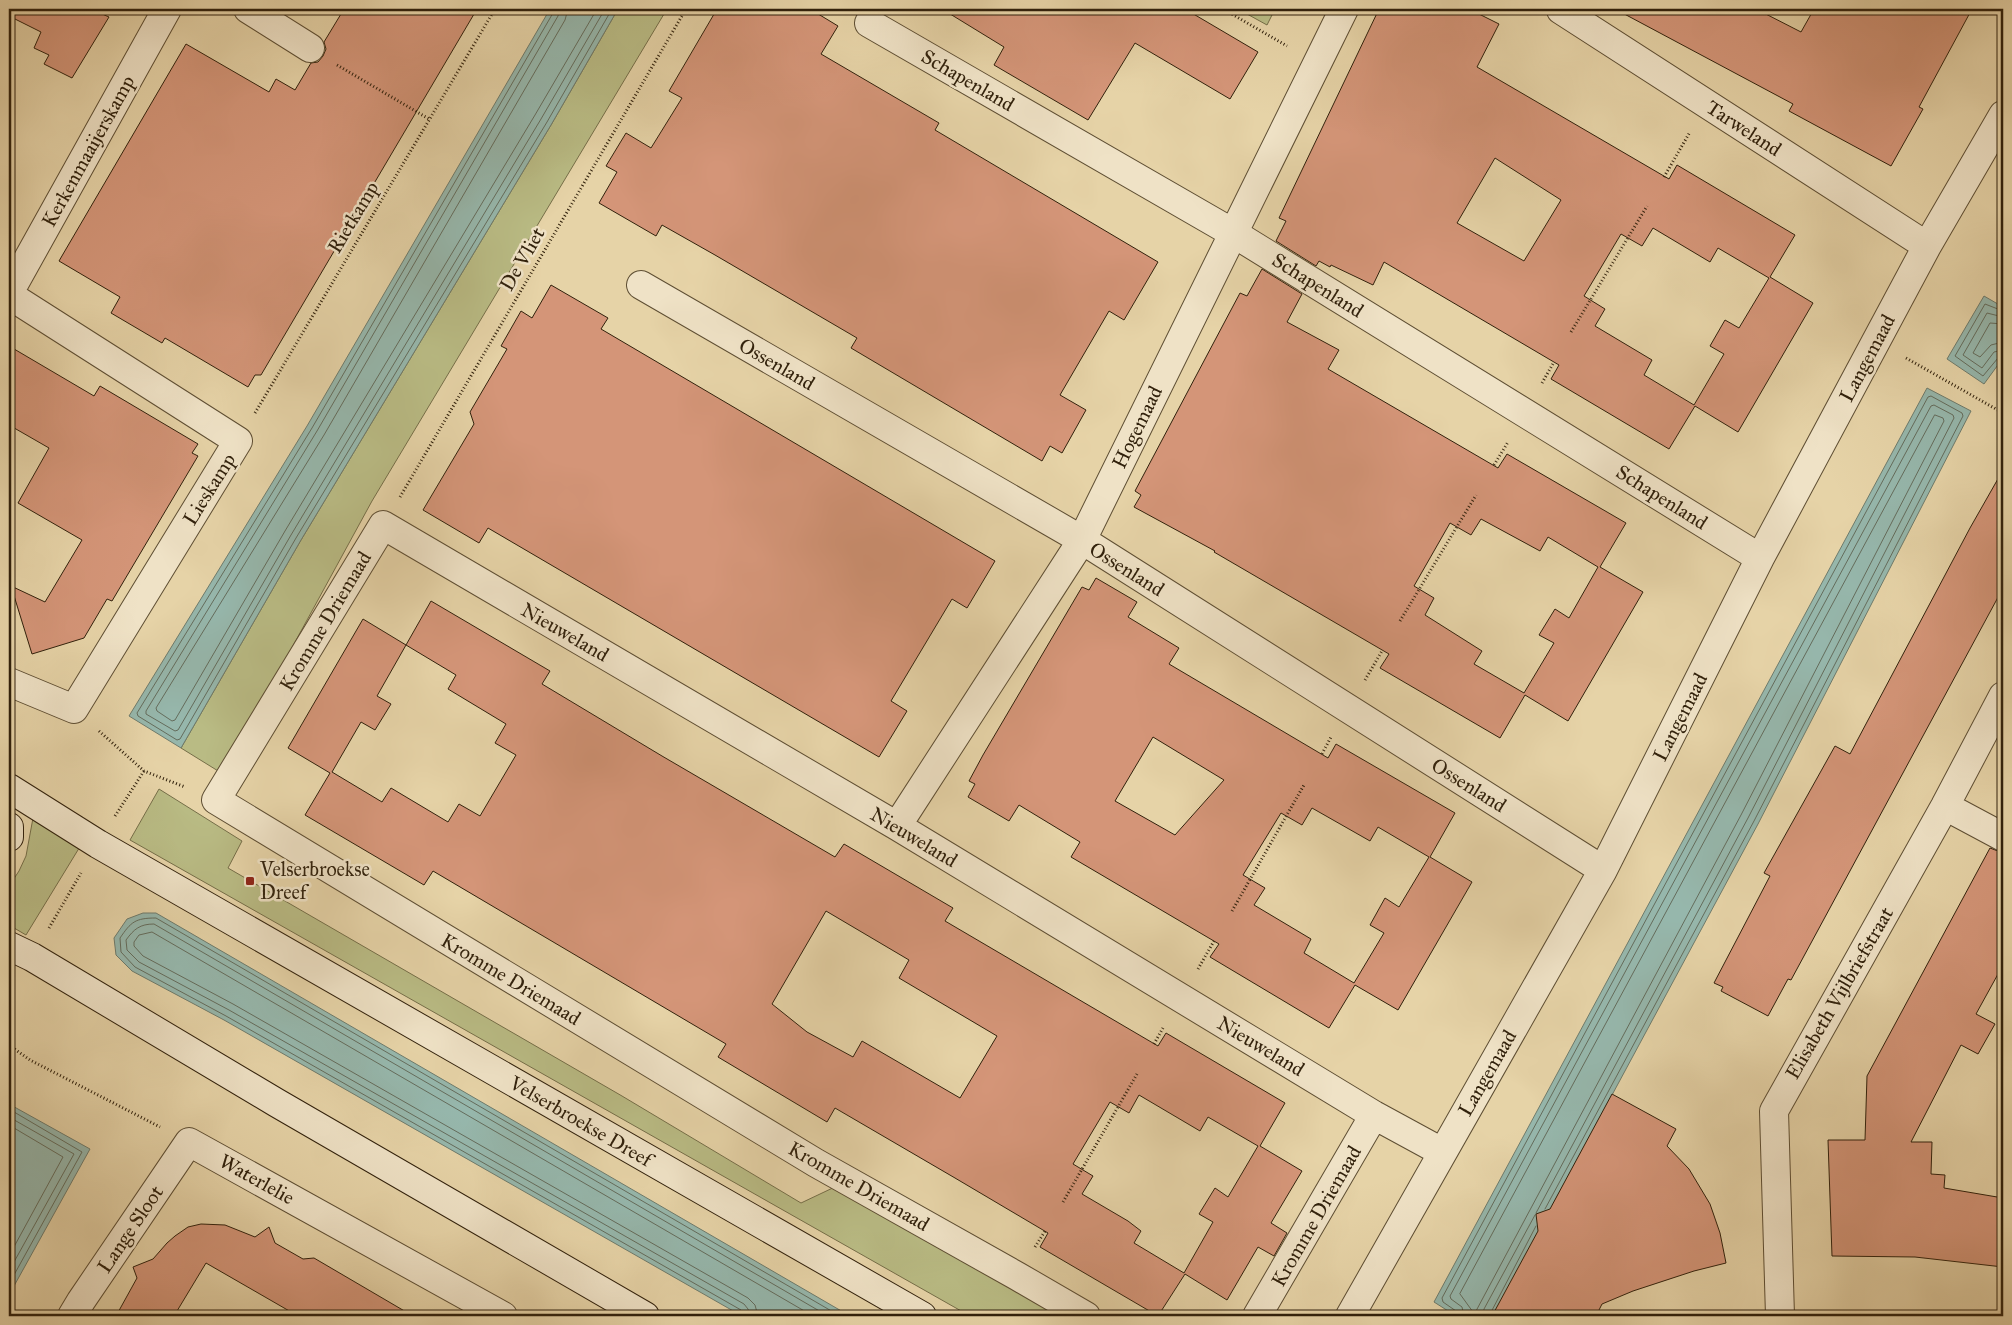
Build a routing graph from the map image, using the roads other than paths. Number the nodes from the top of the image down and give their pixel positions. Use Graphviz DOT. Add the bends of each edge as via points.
graph roads {
  1 [pos="167,9"];
  2 [pos="248,9"];
  3 [pos="1344,9"];
  4 [pos="1561,10"];
  5 [pos="869,23"];
  6 [pos="310,48"];
  7 [pos="2003,115"];
  8 [pos="1996,145"];
  9 [pos="1233,232"];
  10 [pos="1927,246"];
  11 [pos="641,285"];
  12 [pos="9,294"];
  13 [pos="383,525"];
  14 [pos="1082,540"];
  15 [pos="1760,558"];
  16 [pos="9,682"];
  17 [pos="2003,696"];
  18 [pos="9,788"];
  19 [pos="1946,806"];
  20 [pos="897,826"];
  21 [pos="9,828"];
  22 [pos="9,837"];
  23 [pos="2003,837"];
  24 [pos="1602,870"];
  25 [pos="21,952"];
  26 [pos="1374,1115"];
  27 [pos="189,1142"];
  28 [pos="1442,1152"];
  29 [pos="72,1316"];
  30 [pos="504,1316"];
  31 [pos="645,1316"];
  32 [pos="922,1316"];
  33 [pos="1086,1316"];
  34 [pos="1257,1316"];
  35 [pos="1350,1316"];
  36 [pos="1780,1316"];
  1 -- 12 [label="street, Kerkenmaaijerskamp"];
  2 -- 6 [label="street"];
  3 -- 9 [label="street, Hogemaad"];
  4 -- 10 [label="street, Tarweland"];
  5 -- 9 [label="street, Schapenland"];
  7 -- 8 [label="street, Langemaad"];
  8 -- 10 [label="street, Langemaad"];
  9 -- 14 [label="street, Hogemaad"];
  9 -- 15 [label="street, Schapenland"];
  10 -- 15 [label="street, Langemaad"];
  11 -- 14 [label="street, Ossenland"];
  12 -- 16 [label="street, Lieskamp" via="238,442 74,709"];
  13 -- 20 [label="street, Nieuweland"];
  13 -- 33 [label="street, Kromme Driemaad" via="216,800 816,1163"];
  14 -- 20 [label="street, Hogemaad"];
  14 -- 24 [label="street, Ossenland"];
  15 -- 24 [label="street, Langemaad"];
  17 -- 19 [label="street, Elisabeth Vijlbriefstraat"];
  18 -- 32 [label="street, Velserbroekse Dreef" via="98,844"];
  19 -- 23 [label="street"];
  19 -- 36 [label="street, Elisabeth Vijlbriefstraat" via="1774,1111"];
  20 -- 26 [label="street, Nieuweland"];
  21 -- 22 [label="street"];
  24 -- 28 [label="street, Langemaad"];
  25 -- 31 [label="street"];
  26 -- 28 [label="street, Nieuweland"];
  26 -- 34 [label="street, Kromme Driemaad"];
  27 -- 29 [label="street, Lange Sloot"];
  27 -- 30 [label="street, Waterlelie"];
  28 -- 35 [label="street, Langemaad"];
}
